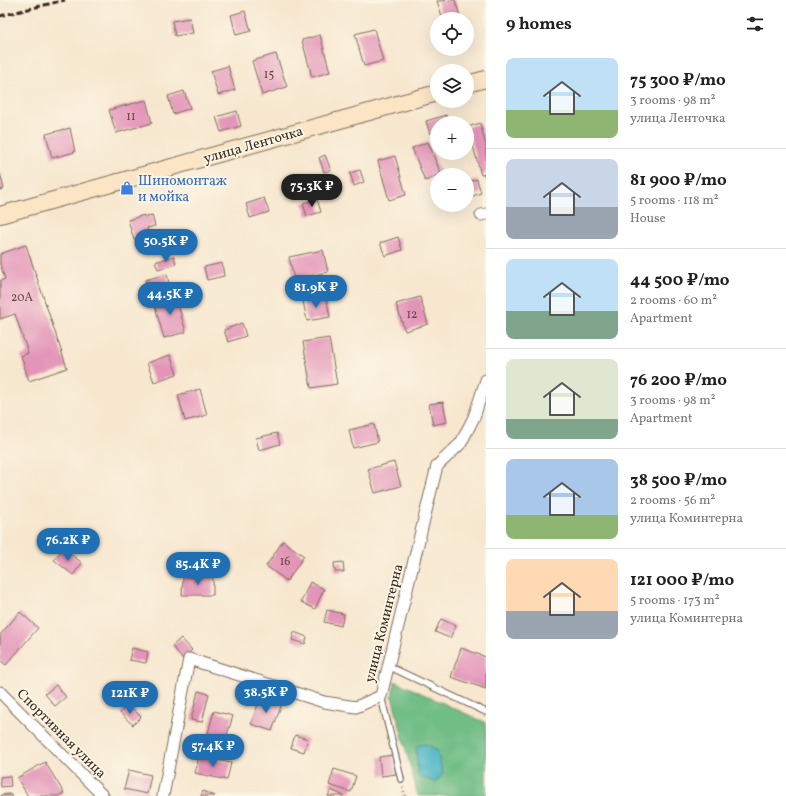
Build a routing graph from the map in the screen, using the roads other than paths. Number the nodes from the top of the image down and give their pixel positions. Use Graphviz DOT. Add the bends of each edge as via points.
graph roads {
  1 [pos="486,79"];
  2 [pos="474,82"];
  3 [pos="430,95"];
  4 [pos="0,215"];
  5 [pos="486,380"];
  6 [pos="388,666"];
  7 [pos="0,692"];
  8 [pos="381,696"];
  9 [pos="486,712"];
  10 [pos="401,779"];
  11 [pos="103,796"];
  12 [pos="163,796"];
  1 -- 2 [label="main road"];
  3 -- 4 [label="main road, улица Ленточка"];
  5 -- 6 [label="street, улица Коминтерна" via="474,417 461,443 437,466"];
  6 -- 8 [label="street, улица Коминтерна"];
  6 -- 9 [label="lane"];
  7 -- 11 [label="street, Спортивная улица"];
  8 -- 10 [label="lane"];
  8 -- 12 [label="street, улица Коминтерна" via="356,707 324,702 189,659"];
}
